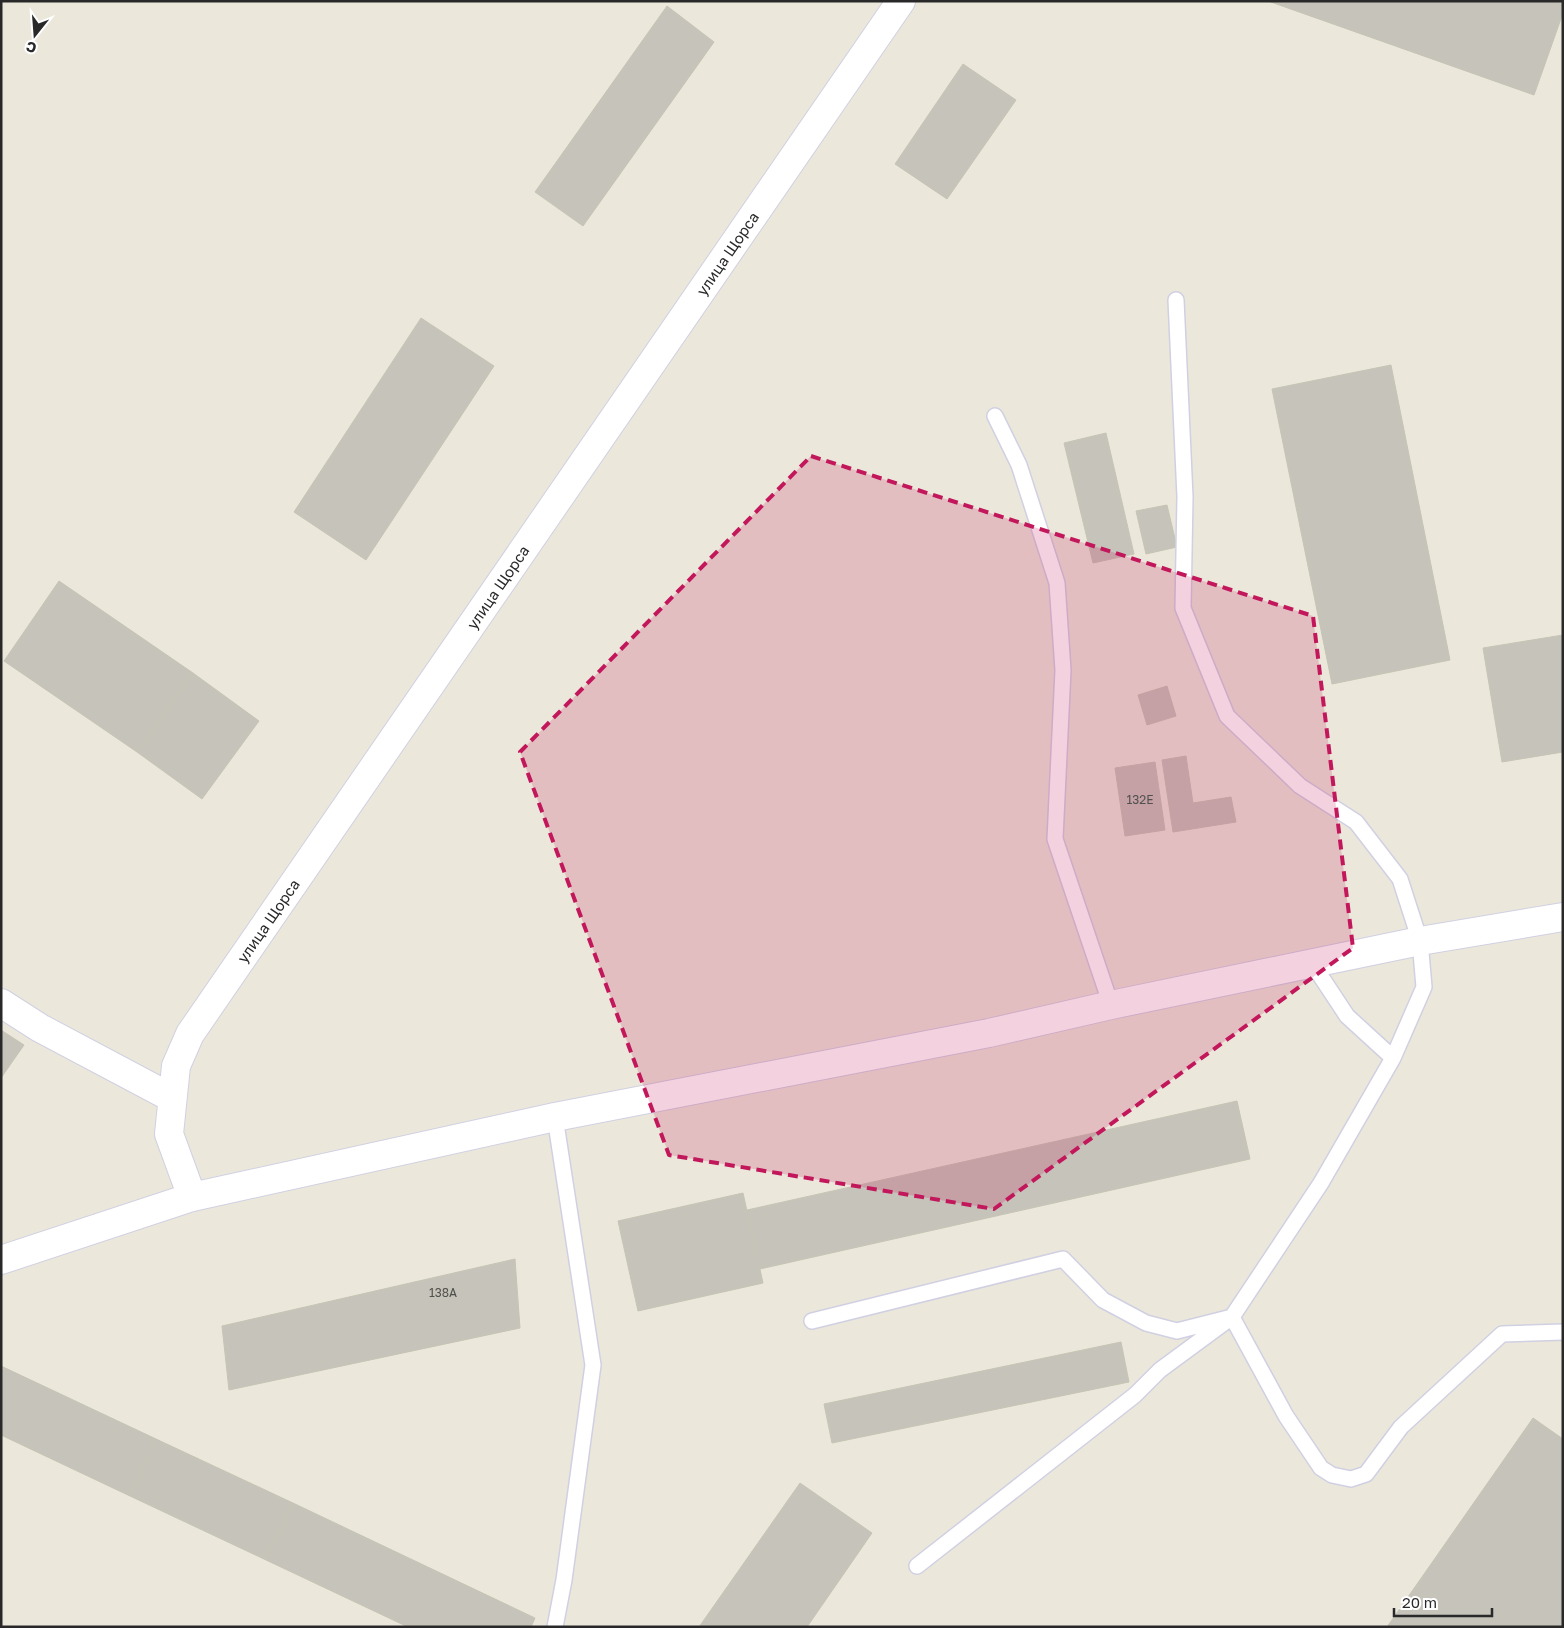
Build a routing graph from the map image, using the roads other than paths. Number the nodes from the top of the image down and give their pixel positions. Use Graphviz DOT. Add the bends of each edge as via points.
graph roads {
  1 [pos="901,1"];
  2 [pos="1176,300"];
  3 [pos="995,416"];
  4 [pos="1563,917"];
  5 [pos="1420,942"];
  6 [pos="1312,963"];
  7 [pos="1,1004"];
  8 [pos="1111,1005"];
  9 [pos="1393,1058"];
  10 [pos="172,1098"];
  11 [pos="555,1117"];
  12 [pos="192,1197"];
  13 [pos="1,1260"];
  14 [pos="1232,1317"];
  15 [pos="812,1321"];
  16 [pos="1563,1332"];
  17 [pos="918,1566"];
  18 [pos="555,1627"];
  1 -- 10 [label="street, улица Щорса" via="208,1006 190,1034 176,1066"];
  2 -- 5 [label="lane" via="1184,497 1183,608 1227,716 1300,786 1356,822 1400,879"];
  3 -- 8 [label="lane" via="1019,465 1057,583 1063,670 1055,839"];
  4 -- 5 [label="street"];
  5 -- 6 [label="street"];
  5 -- 9 [label="lane" via="1424,987"];
  6 -- 8 [label="street"];
  6 -- 9 [label="lane" via="1347,1016"];
  7 -- 10 [label="street"];
  8 -- 11 [label="street" via="989,1033"];
  9 -- 14 [label="lane" via="1321,1183"];
  10 -- 12 [label="street, улица Щорса" via="169,1134"];
  11 -- 12 [label="street"];
  11 -- 18 [label="lane" via="593,1364"];
  12 -- 13 [label="street"];
  14 -- 15 [label="lane" via="1177,1331 1146,1323 1103,1300 1063,1260"];
  14 -- 16 [label="lane" via="1286,1416 1320,1468 1332,1475 1351,1479 1366,1474 1402,1427 1502,1334"];
  14 -- 17 [label="lane" via="1160,1370 1135,1395"];
}
